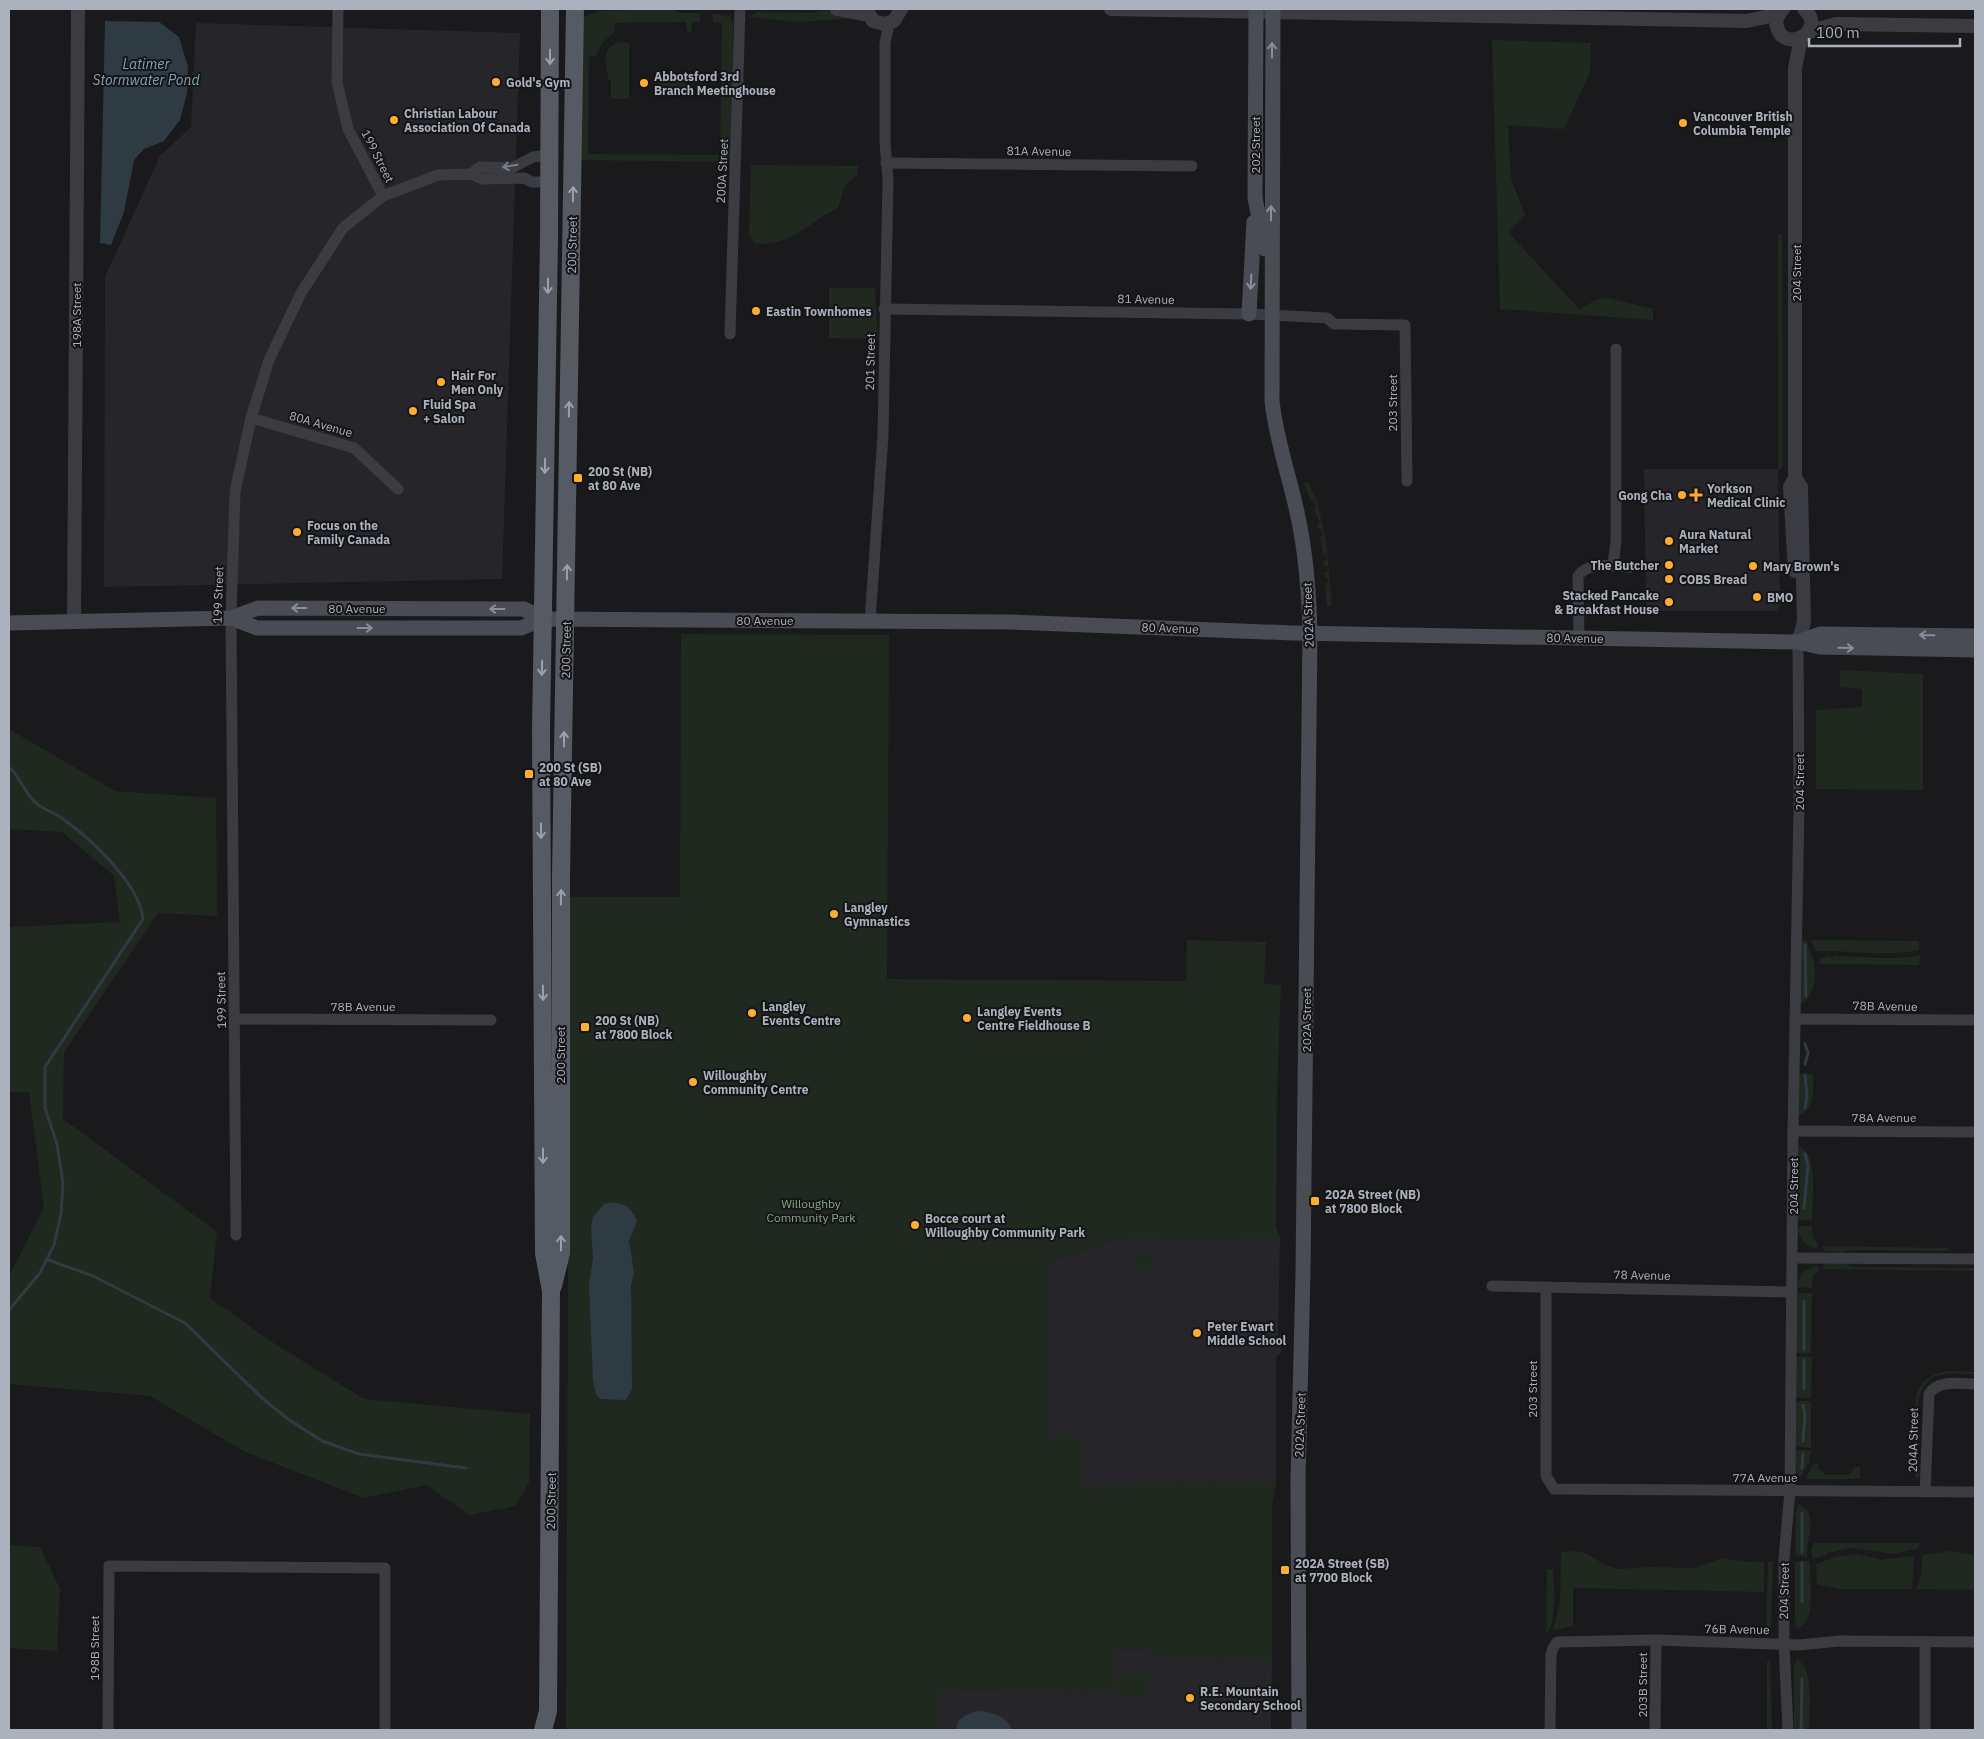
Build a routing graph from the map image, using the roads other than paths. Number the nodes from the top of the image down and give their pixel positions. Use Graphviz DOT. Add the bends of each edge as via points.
graph roads {
  1 [pos="78,9"];
  2 [pos="338,9"];
  3 [pos="550,9"];
  4 [pos="576,9"];
  5 [pos="740,9"];
  6 [pos="838,9"];
  7 [pos="1111,9"];
  8 [pos="904,10"];
  9 [pos="1256,10"];
  10 [pos="1273,10"];
  11 [pos="1419,11"];
  12 [pos="1781,11"];
  13 [pos="1807,12"];
  14 [pos="875,18"];
  15 [pos="1747,21"];
  16 [pos="1836,24"];
  17 [pos="1975,26"];
  18 [pos="1794,35"];
  19 [pos="549,155"];
  20 [pos="886,163"];
  21 [pos="1192,166"];
  22 [pos="472,174"];
  23 [pos="549,182"];
  24 [pos="383,196"];
  25 [pos="1255,198"];
  26 [pos="1271,279"];
  27 [pos="884,309"];
  28 [pos="1249,314"];
  29 [pos="1272,314"];
  30 [pos="1405,325"];
  31 [pos="730,334"];
  32 [pos="1616,349"];
  33 [pos="251,418"];
  34 [pos="1407,481"];
  35 [pos="398,489"];
  36 [pos="1613,566"];
  37 [pos="1631,566"];
  38 [pos="231,618"];
  39 [pos="543,619"];
  40 [pos="566,620"];
  41 [pos="870,621"];
  42 [pos="74,622"];
  43 [pos="9,623"];
  44 [pos="1310,633"];
  45 [pos="1975,636"];
  46 [pos="1579,639"];
  47 [pos="1798,642"];
  48 [pos="1975,650"];
  49 [pos="236,1019"];
  50 [pos="1795,1019"];
  51 [pos="491,1020"];
  52 [pos="1975,1020"];
  53 [pos="1793,1130"];
  54 [pos="1975,1132"];
  55 [pos="236,1235"];
  56 [pos="1792,1258"];
  57 [pos="1975,1259"];
  58 [pos="1492,1286"];
  59 [pos="1546,1287"];
  60 [pos="551,1291"];
  61 [pos="1792,1292"];
  62 [pos="1975,1384"];
  63 [pos="1554,1489"];
  64 [pos="1790,1491"];
  65 [pos="1926,1492"];
  66 [pos="1975,1492"];
  67 [pos="1656,1640"];
  68 [pos="1925,1642"];
  69 [pos="1975,1642"];
  70 [pos="1784,1644"];
  71 [pos="548,1710"];
  72 [pos="108,1730"];
  73 [pos="385,1730"];
  74 [pos="543,1730"];
  75 [pos="554,1730"];
  76 [pos="1299,1730"];
  77 [pos="1550,1730"];
  78 [pos="1656,1730"];
  79 [pos="1788,1730"];
  80 [pos="1924,1730"];
  1 -- 42 [label="street, 198A Street"];
  2 -- 24 [label="street, 199 Street" via="338,82 348,129"];
  3 -- 19 [label="main road, 200 Street, one-way"];
  40 -- 4 [label="main road, 200 Street, one-way"];
  5 -- 31 [label="street, 200A Street"];
  6 -- 14 [label="street"];
  7 -- 9 [label="street"];
  8 -- 14 [label="street"];
  9 -- 10 [label="street"];
  9 -- 25 [label="main road, 202 Street"];
  10 -- 11 [label="street"];
  26 -- 10 [label="main road, 202 Street, one-way"];
  11 -- 15 [label="street"];
  12 -- 15 [label="street"];
  12 -- 18 [label="street" via="1776,21"];
  13 -- 16 [label="street"];
  13 -- 18 [label="street" via="1810,27"];
  14 -- 20 [label="street, 201 Street" via="885,43"];
  15 -- 18 [label="street"];
  16 -- 17 [label="street"];
  16 -- 18 [label="street"];
  18 -- 47 [label="street, 204 Street" via="1795,478 1801,487 1804,553 1804,622"];
  19 -- 22 [label="street, one-way" via="533,157 512,168 480,167"];
  19 -- 23 [label="main road, 200 Street"];
  20 -- 21 [label="street, 81A Avenue"];
  20 -- 27 [label="street, 201 Street"];
  22 -- 23 [label="street" via="482,179 524,178 532,182"];
  22 -- 24 [label="street" via="438,175"];
  23 -- 39 [label="main road, 200 Street, one-way"];
  24 -- 33 [label="street, 199 Street" via="344,228 301,293 269,360"];
  25 -- 26 [label="main road, 202 Street"];
  25 -- 28 [label="main road, one-way"];
  26 -- 29 [label="main road, 202 Street"];
  27 -- 28 [label="street, 81 Avenue"];
  27 -- 41 [label="street, 201 Street" via="883,435"];
  28 -- 29 [label="street, 81 Avenue"];
  29 -- 30 [label="street, 81 Avenue" via="1327,318 1334,324"];
  29 -- 44 [label="main road, 202A Street" via="1274,420 1306,560"];
  30 -- 34 [label="street, 203 Street"];
  32 -- 36 [label="street" via="1616,540"];
  33 -- 35 [label="street, 80A Avenue" via="354,448"];
  33 -- 38 [label="street, 199 Street" via="236,492"];
  36 -- 37 [label="street"];
  36 -- 46 [label="street" via="1595,566 1582,570 1578,576"];
  38 -- 39 [label="main road, 80 Avenue" via="258,608 406,608 524,609"];
  38 -- 42 [label="main road, 80 Avenue"];
  38 -- 49 [label="street, 199 Street"];
  39 -- 40 [label="main road, 80 Avenue"];
  39 -- 60 [label="main road, 200 Street, one-way" via="544,1253"];
  40 -- 41 [label="main road, 80 Avenue"];
  60 -- 40 [label="main road, 200 Street, one-way" via="560,1253"];
  41 -- 44 [label="main road, 80 Avenue"];
  42 -- 43 [label="main road, 80 Avenue"];
  44 -- 46 [label="main road, 80 Avenue"];
  44 -- 76 [label="main road, 202A Street" via="1298,1479"];
  45 -- 47 [label="main road, 80 Avenue, one-way" via="1820,634"];
  46 -- 47 [label="main road, 80 Avenue"];
  47 -- 48 [label="main road, 80 Avenue, one-way" via="1820,647"];
  47 -- 50 [label="street, 204 Street"];
  49 -- 51 [label="street, 78B Avenue"];
  49 -- 55 [label="street, 199 Street"];
  50 -- 52 [label="street, 78B Avenue"];
  50 -- 53 [label="street, 204 Street"];
  53 -- 54 [label="street, 78A Avenue"];
  53 -- 56 [label="street, 204 Street"];
  56 -- 57 [label="street"];
  56 -- 61 [label="street, 204 Street"];
  58 -- 59 [label="street, 78 Avenue"];
  59 -- 61 [label="street, 78 Avenue"];
  59 -- 63 [label="street, 203 Street" via="1546,1476"];
  60 -- 71 [label="main road, 200 Street"];
  61 -- 64 [label="street, 204 Street"];
  62 -- 65 [label="street, 204A Street" via="1942,1385 1932,1389 1928,1400"];
  63 -- 64 [label="street, 77A Avenue"];
  64 -- 65 [label="street, 77A Avenue"];
  64 -- 70 [label="street, 204 Street" via="1784,1559"];
  65 -- 66 [label="street, 77A Avenue"];
  67 -- 70 [label="street, 76B Avenue"];
  67 -- 77 [label="street, 76B Avenue" via="1557,1642 1551,1655"];
  67 -- 78 [label="street, 203B Street"];
  68 -- 69 [label="street, 76B Avenue"];
  68 -- 70 [label="street, 76B Avenue"];
  68 -- 80 [label="street"];
  70 -- 79 [label="street, 204 Street"];
  71 -- 74 [label="main road, 200 Street"];
  71 -- 75 [label="main road, 200 Street"];
  72 -- 73 [label="street, 198B Street" via="109,1566 385,1568"];
}
